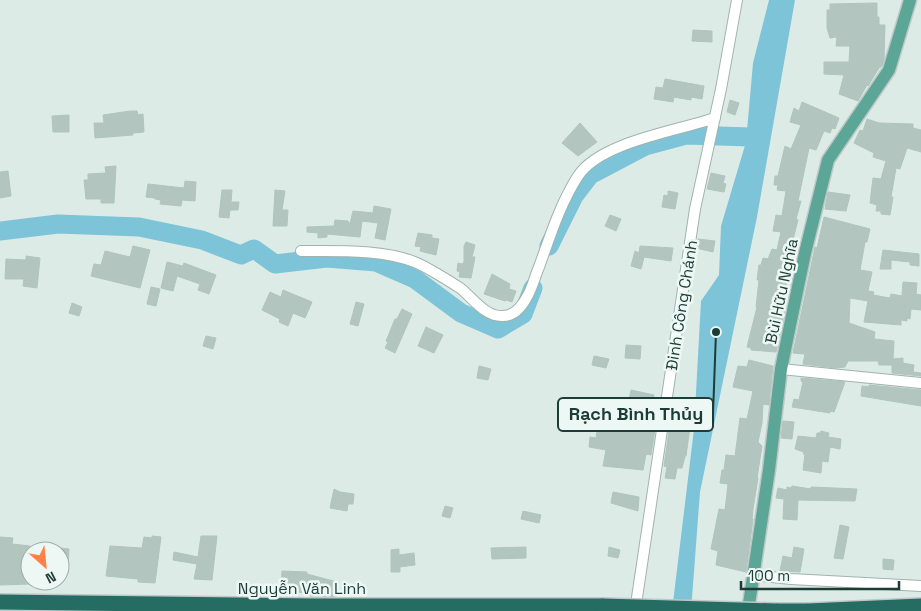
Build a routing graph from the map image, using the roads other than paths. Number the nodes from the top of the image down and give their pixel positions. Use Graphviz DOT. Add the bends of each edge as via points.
graph roads {
  1 [pos="737,0"];
  2 [pos="910,0"];
  3 [pos="714,120"];
  4 [pos="301,251"];
  5 [pos="781,369"];
  6 [pos="921,383"];
  7 [pos="753,575"];
  8 [pos="921,586"];
  9 [pos="0,602"];
  10 [pos="921,606"];
  11 [pos="315,608"];
  12 [pos="635,611"];
  13 [pos="748,611"];
  14 [pos="776,611"];
  15 [pos="808,611"];
  1 -- 3 [label="street, Đinh Công Chánh"];
  2 -- 5 [label="main road, Bùi Hữu Nghĩa" via="889,70 828,160"];
  3 -- 4 [label="street" via="617,148 586,166 566,196 528,295 509,315 493,314 461,289 406,259 348,251"];
  3 -- 12 [label="street, Đinh Công Chánh" via="695,209"];
  5 -- 6 [label="street"];
  5 -- 7 [label="main road, Bùi Hữu Nghĩa"];
  7 -- 8 [label="street"];
  7 -- 13 [label="main road, Bùi Hữu Nghĩa"];
  9 -- 11 [label="highway, Nguyễn Văn Linh"];
  10 -- 15 [label="highway"];
  11 -- 14 [label="highway, Nguyễn Văn Linh, bridge" via="603,606"];
  14 -- 15 [label="highway"];
}
